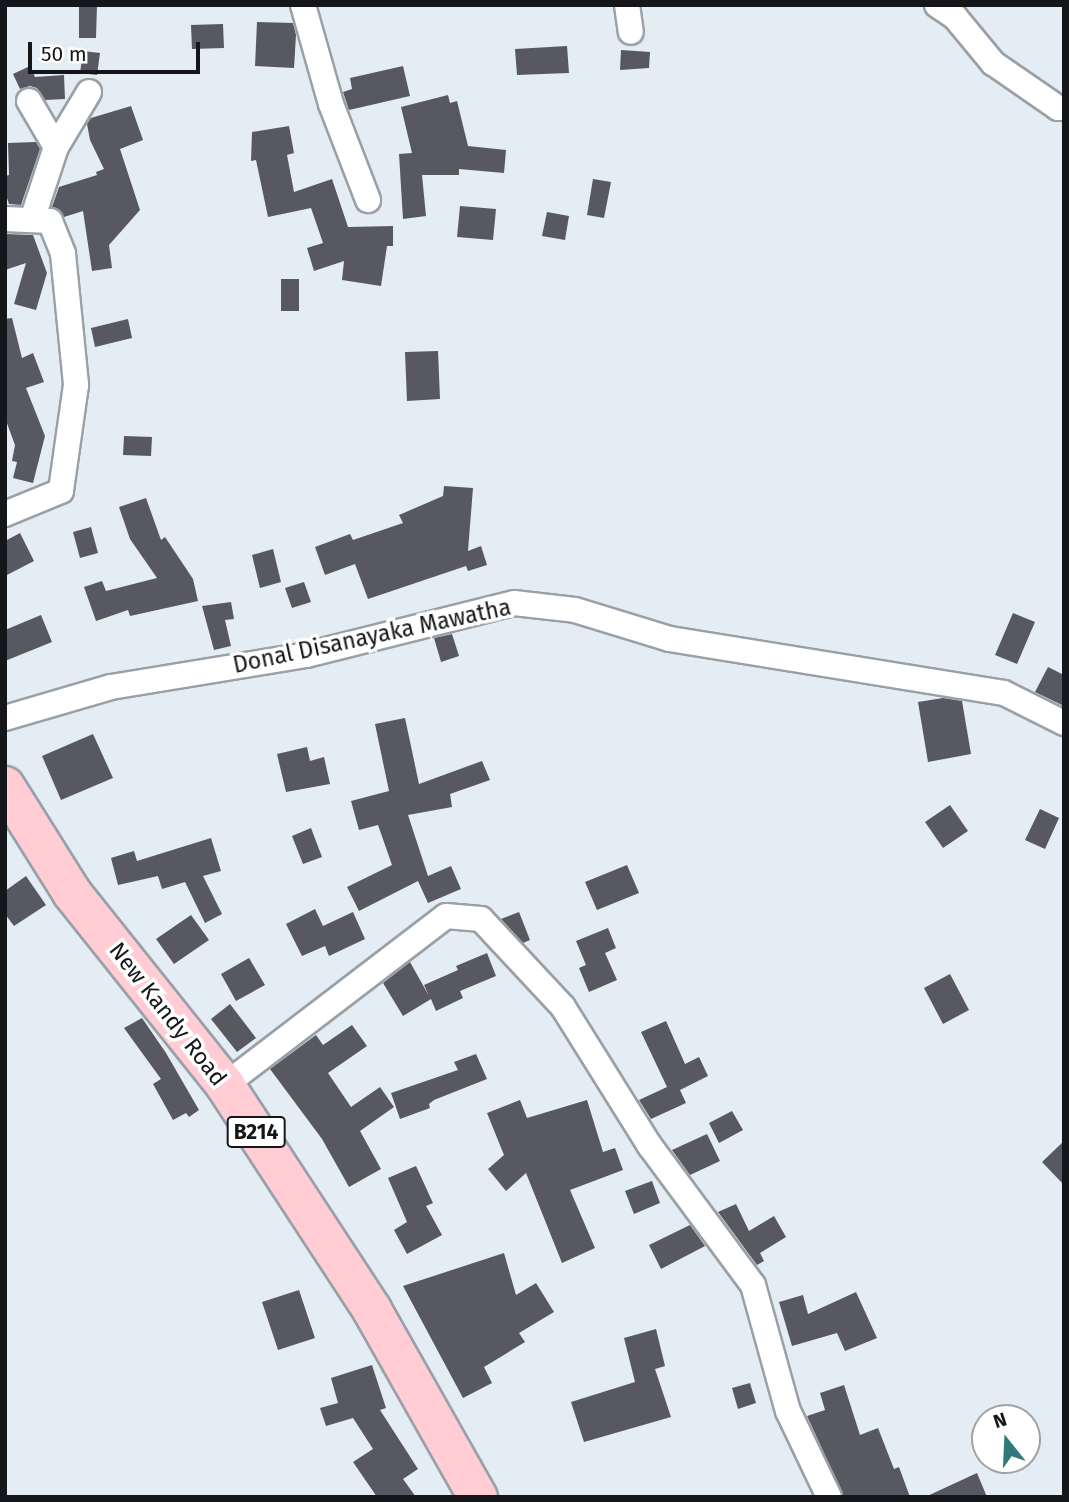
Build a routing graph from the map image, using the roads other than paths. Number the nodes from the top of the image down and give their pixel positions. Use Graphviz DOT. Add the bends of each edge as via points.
graph roads {
  1 [pos="303,5"];
  2 [pos="627,5"];
  3 [pos="937,5"];
  4 [pos="631,32"];
  5 [pos="89,92"];
  6 [pos="29,101"];
  7 [pos="1064,108"];
  8 [pos="56,148"];
  9 [pos="368,200"];
  10 [pos="5,219"];
  11 [pos="32,220"];
  12 [pos="5,514"];
  13 [pos="5,718"];
  14 [pos="1064,723"];
  15 [pos="5,786"];
  16 [pos="225,1085"];
  17 [pos="478,1497"];
  18 [pos="829,1497"];
  1 -- 9 [label="street" via="331,104"];
  2 -- 4 [label="street"];
  3 -- 7 [label="street" via="955,17 993,62"];
  5 -- 8 [label="street"];
  6 -- 8 [label="street"];
  8 -- 11 [label="street"];
  10 -- 11 [label="street"];
  11 -- 12 [label="street" via="50,221 63,254 76,385 61,491"];
  13 -- 14 [label="street, Donal Disanayaka Mawatha" via="111,687 306,655 514,603 575,610 670,639 1004,693"];
  15 -- 16 [label="main road, New Kandy Road / B214" via="72,893"];
  16 -- 17 [label="main road, New Kandy Road / B214" via="372,1310"];
  16 -- 18 [label="street" via="446,916 481,919 563,1007 650,1146 753,1285 788,1410"];
}
